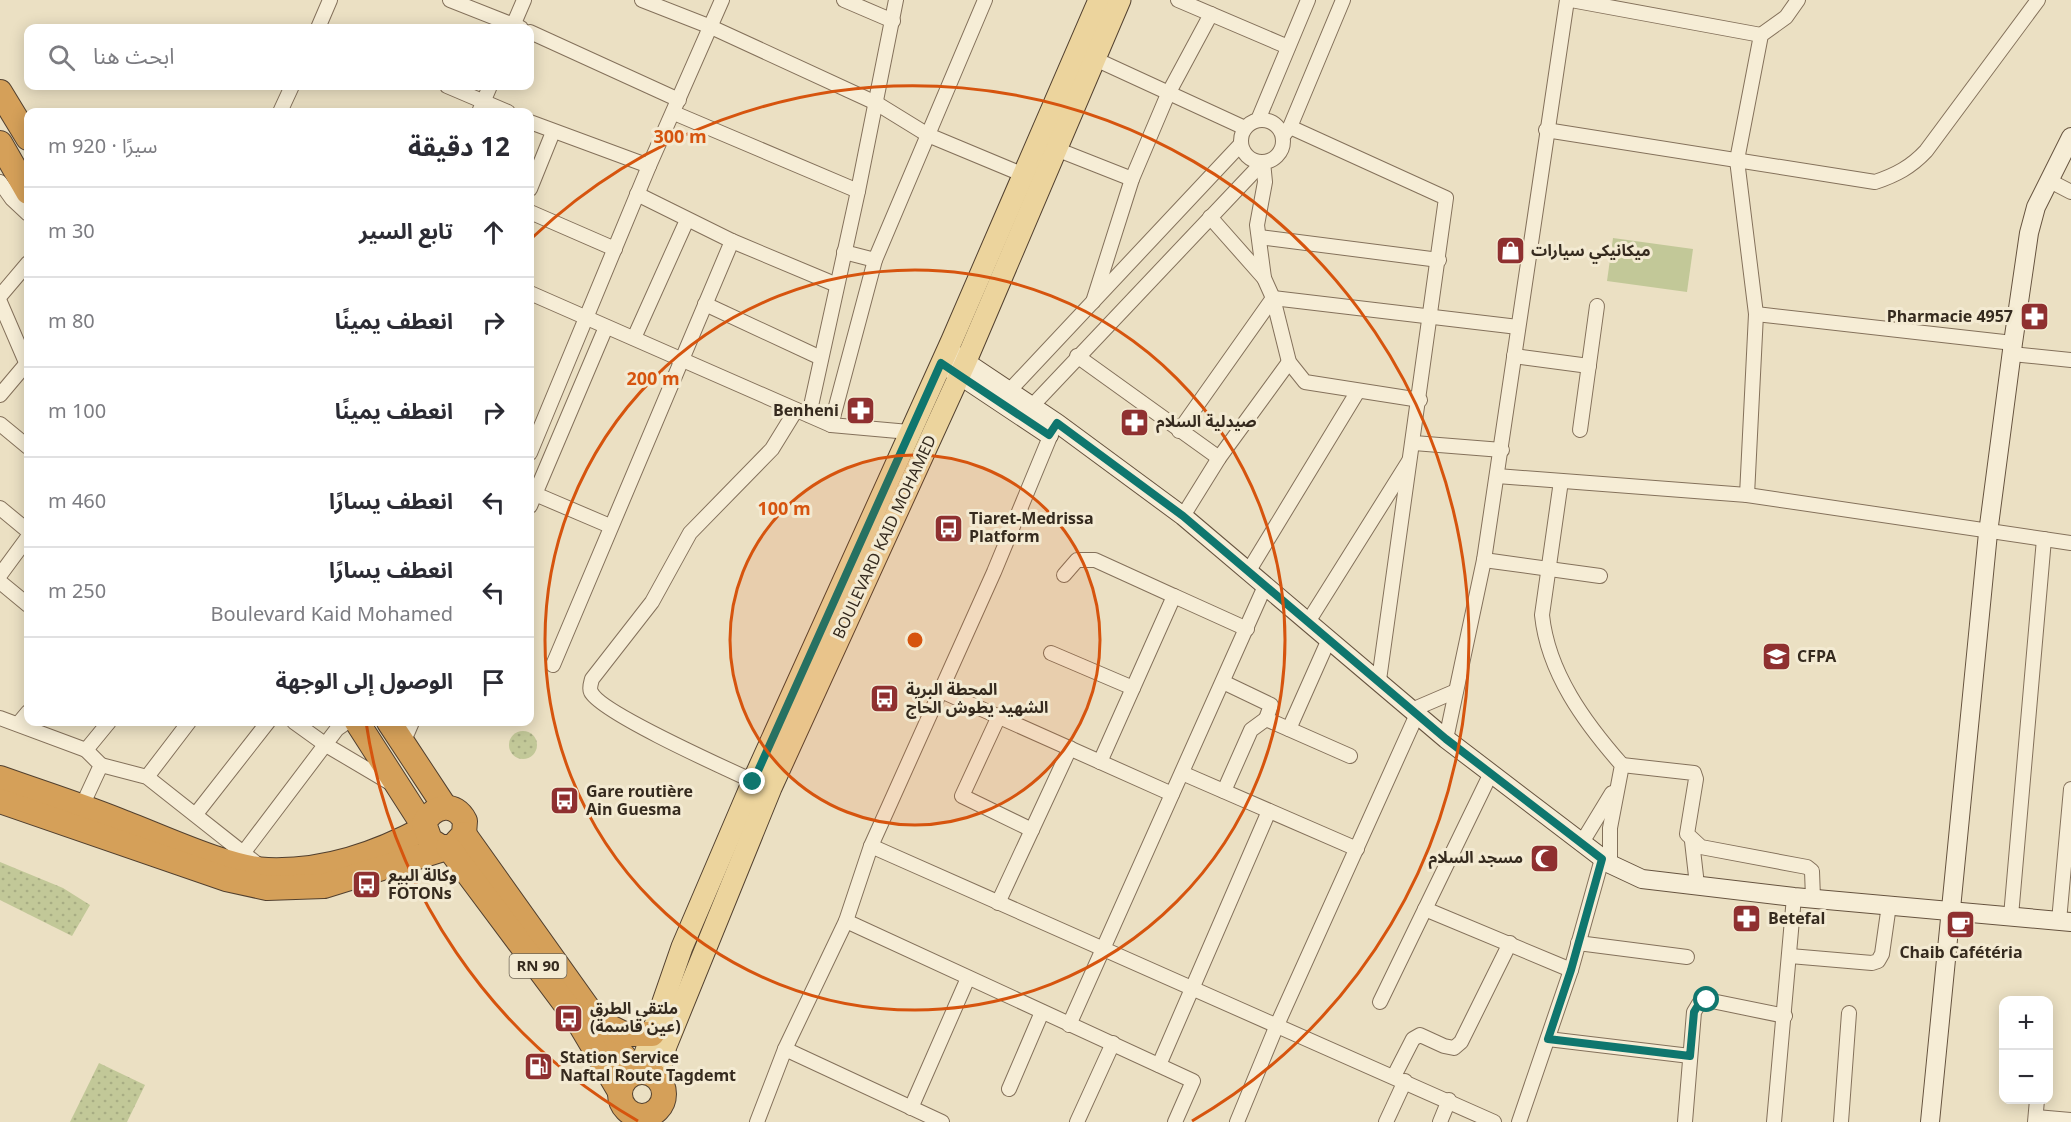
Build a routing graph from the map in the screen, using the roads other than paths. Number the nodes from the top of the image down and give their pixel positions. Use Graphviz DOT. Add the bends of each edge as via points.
graph roads {
  1 [pos="330,0"];
  2 [pos="450,0"];
  3 [pos="524,0"];
  4 [pos="722,0"];
  5 [pos="844,0"];
  6 [pos="896,0"];
  7 [pos="985,0"];
  8 [pos="1099,0"];
  9 [pos="1120,0"];
  10 [pos="1178,0"];
  11 [pos="1308,0"];
  12 [pos="1343,0"];
  13 [pos="1569,0"];
  14 [pos="1798,0"];
  15 [pos="2038,0"];
  16 [pos="647,1"];
  17 [pos="1211,14"];
  18 [pos="893,21"];
  19 [pos="322,24"];
  20 [pos="509,24"];
  21 [pos="517,24"];
  22 [pos="711,27"];
  23 [pos="534,34"];
  24 [pos="1761,35"];
  25 [pos="1288,47"];
  26 [pos="1095,59"];
  27 [pos="291,90"];
  28 [pos="453,90"];
  29 [pos="488,90"];
  30 [pos="0,92"];
  31 [pos="1168,94"];
  32 [pos="876,103"];
  33 [pos="481,107"];
  34 [pos="676,107"];
  35 [pos="284,108"];
  36 [pos="1258,120"];
  37 [pos="534,124"];
  38 [pos="1245,128"];
  39 [pos="1546,130"];
  40 [pos="24,131"];
  41 [pos="554,132"];
  42 [pos="1286,132"];
  43 [pos="928,135"];
  44 [pos="2071,137"];
  45 [pos="0,143"];
  46 [pos="1241,144"];
  47 [pos="1056,149"];
  48 [pos="1737,160"];
  49 [pos="1263,162"];
  50 [pos="649,166"];
  51 [pos="1024,175"];
  52 [pos="1132,179"];
  53 [pos="534,180"];
  54 [pos="2048,180"];
  55 [pos="858,191"];
  56 [pos="9,192"];
  57 [pos="2071,192"];
  58 [pos="637,194"];
  59 [pos="24,209"];
  60 [pos="534,214"];
  61 [pos="1210,217"];
  62 [pos="687,220"];
  63 [pos="1259,237"];
  64 [pos="732,241"];
  65 [pos="615,249"];
  66 [pos="844,252"];
  67 [pos="875,260"];
  68 [pos="1439,260"];
  69 [pos="24,268"];
  70 [pos="1264,279"];
  71 [pos="837,285"];
  72 [pos="534,295"];
  73 [pos="0,296"];
  74 [pos="1273,298"];
  75 [pos="0,302"];
  76 [pos="705,304"];
  77 [pos="1597,306"];
  78 [pos="1091,307"];
  79 [pos="1756,314"];
  80 [pos="1431,317"];
  81 [pos="587,319"];
  82 [pos="606,327"];
  83 [pos="1518,327"];
  84 [pos="634,338"];
  85 [pos="2012,349"];
  86 [pos="24,353"];
  87 [pos="1077,356"];
  88 [pos="1514,356"];
  89 [pos="944,357"];
  90 [pos="821,358"];
  91 [pos="683,360"];
  92 [pos="2071,360"];
  93 [pos="1289,362"];
  94 [pos="1589,366"];
  95 [pos="24,367"];
  96 [pos="963,368"];
  97 [pos="1010,390"];
  98 [pos="1358,391"];
  99 [pos="0,395"];
  100 [pos="1419,400"];
  101 [pos="1032,406"];
  102 [pos="802,412"];
  103 [pos="0,424"];
  104 [pos="831,425"];
  105 [pos="1053,429"];
  106 [pos="1580,430"];
  107 [pos="1179,431"];
  108 [pos="909,432"];
  109 [pos="24,444"];
  110 [pos="534,444"];
  111 [pos="1412,449"];
  112 [pos="1502,450"];
  113 [pos="1219,458"];
  114 [pos="1497,476"];
  115 [pos="1561,481"];
  116 [pos="534,495"];
  117 [pos="1748,495"];
  118 [pos="534,501"];
  119 [pos="0,508"];
  120 [pos="1183,516"];
  121 [pos="610,526"];
  122 [pos="24,528"];
  123 [pos="1988,533"];
  124 [pos="2044,539"];
  125 [pos="24,542"];
  126 [pos="2071,543"];
  127 [pos="1484,560"];
  128 [pos="1549,568"];
  129 [pos="1248,572"];
  130 [pos="0,575"];
  131 [pos="1064,575"];
  132 [pos="1600,576"];
  133 [pos="0,582"];
  134 [pos="1265,586"];
  135 [pos="1174,596"];
  136 [pos="24,602"];
  137 [pos="1308,622"];
  138 [pos="1247,629"];
  139 [pos="1329,639"];
  140 [pos="1051,653"];
  141 [pos="553,665"];
  142 [pos="1379,680"];
  143 [pos="1223,682"];
  144 [pos="1133,688"];
  145 [pos="939,690"];
  146 [pos="1456,691"];
  147 [pos="1416,710"];
  148 [pos="999,716"];
  149 [pos="24,717"];
  150 [pos="0,718"];
  151 [pos="1266,719"];
  152 [pos="18,724"];
  153 [pos="106,726"];
  154 [pos="186,726"];
  155 [pos="265,726"];
  156 [pos="300,726"];
  157 [pos="341,726"];
  158 [pos="345,726"];
  159 [pos="1289,729"];
  160 [pos="407,732"];
  161 [pos="1446,739"];
  162 [pos="327,745"];
  163 [pos="1070,748"];
  164 [pos="86,750"];
  165 [pos="1350,756"];
  166 [pos="1100,762"];
  167 [pos="101,765"];
  168 [pos="1622,765"];
  169 [pos="1182,773"];
  170 [pos="1491,773"];
  171 [pos="147,777"];
  172 [pos="0,778"];
  173 [pos="753,782"];
  174 [pos="1616,786"];
  175 [pos="396,787"];
  176 [pos="2071,789"];
  177 [pos="1224,791"];
  178 [pos="1172,794"];
  179 [pos="0,801"];
  180 [pos="82,806"];
  181 [pos="445,807"];
  182 [pos="1269,811"];
  183 [pos="195,814"];
  184 [pos="425,828"];
  185 [pos="1032,830"];
  186 [pos="456,841"];
  187 [pos="1692,841"];
  188 [pos="1581,844"];
  189 [pos="871,846"];
  190 [pos="1357,849"];
  191 [pos="244,852"];
  192 [pos="1606,862"];
  193 [pos="265,870"];
  194 [pos="1696,885"];
  195 [pos="1804,898"];
  196 [pos="998,903"];
  197 [pos="1889,905"];
  198 [pos="1425,909"];
  199 [pos="1951,911"];
  200 [pos="2012,916"];
  201 [pos="846,921"];
  202 [pos="2065,921"];
  203 [pos="1510,943"];
  204 [pos="1578,943"];
  205 [pos="1102,948"];
  206 [pos="1790,956"];
  207 [pos="1687,957"];
  208 [pos="1571,970"];
  209 [pos="968,978"];
  210 [pos="1193,990"];
  211 [pos="1380,1002"];
  212 [pos="1042,1012"];
  213 [pos="1849,1013"];
  214 [pos="1785,1016"];
  215 [pos="596,1019"];
  216 [pos="1069,1025"];
  217 [pos="1277,1025"];
  218 [pos="652,1034"];
  219 [pos="1548,1039"];
  220 [pos="1113,1043"];
  221 [pos="785,1049"];
  222 [pos="1690,1056"];
  223 [pos="1159,1065"];
  224 [pos="1400,1079"];
  225 [pos="650,1080"];
  226 [pos="1009,1089"];
  227 [pos="1449,1100"];
  228 [pos="2037,1104"];
  229 [pos="911,1108"];
  230 [pos="633,1114"];
  231 [pos="2036,1119"];
  232 [pos="2071,1120"];
  233 [pos="1519,1121"];
  234 [pos="674,1122"];
  235 [pos="757,1122"];
  236 [pos="942,1122"];
  237 [pos="1077,1122"];
  238 [pos="1175,1122"];
  239 [pos="1237,1122"];
  240 [pos="1386,1122"];
  241 [pos="1440,1122"];
  242 [pos="1494,1122"];
  243 [pos="1534,1122"];
  244 [pos="1685,1122"];
  245 [pos="1774,1122"];
  246 [pos="1841,1122"];
  247 [pos="1930,1122"];
  1 -- 19 [label="street"];
  2 -- 20 [label="street"];
  3 -- 21 [label="street"];
  4 -- 22 [label="street"];
  5 -- 18 [label="street"];
  6 -- 18 [label="street"];
  7 -- 43 [label="street"];
  8 -- 51 [label="main road, BOULEVARD KAID MOHAMED"];
  9 -- 26 [label="main road, BOULEVARD KAID MOHAMED"];
  10 -- 17 [label="street"];
  11 -- 25 [label="street"];
  12 -- 42 [label="street"];
  13 -- 24 [label="street"];
  13 -- 39 [label="street"];
  14 -- 24 [label="street" via="1786,17"];
  15 -- 48 [label="street" via="1926,151 1895,175 1875,182"];
  16 -- 22 [label="street"];
  17 -- 25 [label="street"];
  17 -- 31 [label="street"];
  18 -- 32 [label="street"];
  22 -- 32 [label="street"];
  22 -- 34 [label="street"];
  23 -- 34 [label="street"];
  24 -- 48 [label="street"];
  25 -- 36 [label="street"];
  26 -- 31 [label="street"];
  26 -- 47 [label="main road, BOULEVARD KAID MOHAMED"];
  27 -- 35 [label="street"];
  28 -- 33 [label="street"];
  29 -- 33 [label="street"];
  30 -- 40 [label="highway"];
  31 -- 38 [label="street"];
  31 -- 52 [label="street"];
  32 -- 43 [label="street"];
  32 -- 55 [label="street"];
  34 -- 50 [label="street"];
  34 -- 55 [label="street"];
  36 -- 38 [label="street"];
  36 -- 42 [label="street"];
  37 -- 41 [label="street"];
  38 -- 46 [label="street"];
  39 -- 48 [label="street"];
  39 -- 83 [label="street"];
  41 -- 50 [label="street"];
  41 -- 53 [label="street"];
  42 -- 49 [label="street" via="1279,154"];
  42 -- 68 [label="street" via="1446,198"];
  43 -- 51 [label="street"];
  43 -- 67 [label="street"];
  44 -- 54 [label="street"];
  45 -- 56 [label="highway"];
  46 -- 49 [label="street" via="1251,159"];
  46 -- 78 [label="street"];
  47 -- 52 [label="street"];
  47 -- 96 [label="main road, BOULEVARD KAID MOHAMED"];
  48 -- 79 [label="street"];
  49 -- 61 [label="street"];
  49 -- 63 [label="street" via="1265,182 1257,225"];
  50 -- 58 [label="street"];
  51 -- 89 [label="main road, BOULEVARD KAID MOHAMED"];
  52 -- 78 [label="street"];
  54 -- 57 [label="street"];
  54 -- 85 [label="street" via="2029,234"];
  55 -- 66 [label="street"];
  56 -- 59 [label="street"];
  58 -- 62 [label="street"];
  58 -- 65 [label="street"];
  60 -- 65 [label="street"];
  61 -- 70 [label="street"];
  61 -- 87 [label="street"];
  62 -- 64 [label="street"];
  62 -- 84 [label="street"];
  63 -- 68 [label="street"];
  63 -- 70 [label="street"];
  64 -- 71 [label="street"];
  64 -- 76 [label="street"];
  65 -- 81 [label="street"];
  66 -- 67 [label="street"];
  66 -- 71 [label="street"];
  67 -- 104 [label="street"];
  68 -- 80 [label="street"];
  69 -- 73 [label="street"];
  70 -- 74 [label="street"];
  71 -- 90 [label="street"];
  72 -- 81 [label="street"];
  74 -- 80 [label="street"];
  74 -- 93 [label="street"];
  74 -- 107 [label="street"];
  75 -- 86 [label="street"];
  76 -- 90 [label="street"];
  76 -- 91 [label="street"];
  77 -- 94 [label="street"];
  78 -- 97 [label="street"];
  79 -- 85 [label="street"];
  79 -- 117 [label="street"];
  80 -- 83 [label="street"];
  80 -- 100 [label="street"];
  81 -- 82 [label="street"];
  81 -- 110 [label="street"];
  82 -- 84 [label="street"];
  82 -- 116 [label="street"];
  83 -- 88 [label="street"];
  84 -- 91 [label="street"];
  85 -- 92 [label="street"];
  85 -- 123 [label="street"];
  87 -- 101 [label="street"];
  87 -- 107 [label="street"];
  88 -- 94 [label="street"];
  88 -- 112 [label="street"];
  89 -- 96 [label="street"];
  89 -- 108 [label="main road, BOULEVARD KAID MOHAMED"];
  90 -- 102 [label="street"];
  91 -- 102 [label="street"];
  91 -- 121 [label="street"];
  93 -- 98 [label="street" via="1305,382"];
  93 -- 113 [label="street"];
  94 -- 106 [label="street"];
  95 -- 99 [label="street"];
  96 -- 97 [label="street"];
  96 -- 105 [label="street"];
  96 -- 225 [label="main road, BOULEVARD KAID MOHAMED" via="771,788"];
  97 -- 101 [label="street"];
  98 -- 100 [label="street"];
  98 -- 129 [label="street"];
  100 -- 111 [label="street"];
  101 -- 105 [label="street"];
  102 -- 104 [label="street"];
  102 -- 173 [label="street" via="772,449 690,533 652,602 590,686 605,706"];
  103 -- 109 [label="street"];
  104 -- 108 [label="street"];
  105 -- 120 [label="street"];
  105 -- 145 [label="street" via="994,572"];
  107 -- 113 [label="street"];
  108 -- 173 [label="main road, BOULEVARD KAID MOHAMED"];
  111 -- 112 [label="street"];
  111 -- 137 [label="street"];
  111 -- 142 [label="street"];
  112 -- 114 [label="street"];
  113 -- 120 [label="street"];
  114 -- 115 [label="street"];
  114 -- 127 [label="street"];
  115 -- 117 [label="street"];
  115 -- 128 [label="street"];
  117 -- 123 [label="street"];
  118 -- 121 [label="street"];
  119 -- 122 [label="street"];
  120 -- 129 [label="street"];
  121 -- 141 [label="street"];
  123 -- 124 [label="street"];
  123 -- 199 [label="street"];
  124 -- 126 [label="street"];
  124 -- 200 [label="street"];
  125 -- 130 [label="street"];
  127 -- 128 [label="street"];
  127 -- 146 [label="street"];
  128 -- 132 [label="street"];
  128 -- 168 [label="street" via="1542,615 1552,659 1590,728"];
  129 -- 134 [label="street"];
  131 -- 135 [label="street" via="1077,560 1095,560"];
  133 -- 136 [label="street"];
  134 -- 137 [label="street"];
  134 -- 138 [label="street"];
  135 -- 138 [label="street"];
  135 -- 144 [label="street"];
  137 -- 139 [label="street"];
  138 -- 143 [label="street"];
  139 -- 142 [label="street"];
  139 -- 159 [label="street"];
  140 -- 144 [label="street"];
  142 -- 147 [label="street"];
  143 -- 151 [label="street" via="1271,705"];
  143 -- 169 [label="street"];
  144 -- 166 [label="street"];
  145 -- 148 [label="street"];
  145 -- 189 [label="street"];
  146 -- 147 [label="street"];
  146 -- 161 [label="street"];
  147 -- 161 [label="street"];
  147 -- 190 [label="street"];
  148 -- 163 [label="street"];
  148 -- 185 [label="street" via="962,796"];
  149 -- 152 [label="street"];
  150 -- 152 [label="street"];
  151 -- 159 [label="street"];
  151 -- 177 [label="street" via="1251,730"];
  152 -- 164 [label="street"];
  153 -- 164 [label="street"];
  154 -- 171 [label="street"];
  155 -- 183 [label="street"];
  156 -- 162 [label="street"];
  157 -- 162 [label="street"];
  158 -- 175 [label="highway"];
  159 -- 165 [label="street"];
  160 -- 181 [label="highway"];
  161 -- 170 [label="street"];
  162 -- 175 [label="street"];
  162 -- 191 [label="street"];
  163 -- 166 [label="street"];
  163 -- 185 [label="street"];
  164 -- 167 [label="street"];
  166 -- 178 [label="street"];
  167 -- 171 [label="street"];
  167 -- 180 [label="street"];
  168 -- 174 [label="street"];
  168 -- 187 [label="street" via="1694,773 1687,834"];
  169 -- 177 [label="street"];
  169 -- 178 [label="street"];
  170 -- 188 [label="street"];
  170 -- 198 [label="street"];
  171 -- 183 [label="street"];
  172 -- 180 [label="highway"];
  173 -- 218 [label="main road, BOULEVARD KAID MOHAMED" via="682,947"];
  174 -- 188 [label="street"];
  174 -- 192 [label="street"];
  175 -- 184 [label="highway"];
  176 -- 202 [label="street"];
  177 -- 182 [label="street"];
  178 -- 205 [label="street"];
  179 -- 186 [label="highway" via="226,879 267,888 324,886"];
  180 -- 193 [label="highway" via="190,848"];
  181 -- 184 [label="highway" via="428,816"];
  181 -- 186 [label="highway" via="451,807 465,821"];
  182 -- 190 [label="street"];
  182 -- 210 [label="street"];
  183 -- 191 [label="street"];
  184 -- 186 [label="highway" via="430,840 441,847"];
  184 -- 193 [label="highway" via="390,847 343,863 302,870"];
  185 -- 196 [label="street"];
  186 -- 215 [label="highway, RN 90" via="492,877"];
  186 -- 230 [label="highway, RN 90" via="578,1022"];
  187 -- 194 [label="street"];
  187 -- 195 [label="street" via="1701,847 1807,867 1812,871"];
  188 -- 192 [label="street"];
  189 -- 196 [label="street"];
  189 -- 201 [label="street"];
  190 -- 217 [label="street"];
  191 -- 193 [label="street"];
  192 -- 194 [label="street" via="1642,879"];
  192 -- 204 [label="street"];
  194 -- 195 [label="street"];
  195 -- 197 [label="street"];
  195 -- 206 [label="street"];
  196 -- 205 [label="street"];
  197 -- 199 [label="street"];
  197 -- 206 [label="street" via="1878,961"];
  198 -- 203 [label="street"];
  198 -- 211 [label="street"];
  199 -- 200 [label="street"];
  199 -- 247 [label="street"];
  200 -- 202 [label="street"];
  201 -- 209 [label="street"];
  201 -- 221 [label="street"];
  203 -- 208 [label="street"];
  203 -- 224 [label="street" via="1461,1042 1454,1048 1420,1035 1413,1039"];
  204 -- 207 [label="street"];
  204 -- 208 [label="street"];
  205 -- 210 [label="street"];
  205 -- 216 [label="street"];
  206 -- 214 [label="street"];
  208 -- 219 [label="street"];
  209 -- 212 [label="street"];
  209 -- 229 [label="street"];
  210 -- 217 [label="street"];
  210 -- 223 [label="street"];
  212 -- 216 [label="street"];
  212 -- 226 [label="street"];
  213 -- 246 [label="street"];
  214 -- 222 [label="street" via="1707,1000 1700,1002 1694,1012"];
  214 -- 245 [label="street"];
  215 -- 218 [label="highway" via="624,1034"];
  215 -- 225 [label="highway, RN 90"];
  216 -- 220 [label="street"];
  217 -- 224 [label="street"];
  217 -- 239 [label="street"];
  218 -- 225 [label="main road, BOULEVARD KAID MOHAMED"];
  219 -- 222 [label="street"];
  219 -- 233 [label="street"];
  220 -- 223 [label="street"];
  220 -- 237 [label="street"];
  221 -- 229 [label="street"];
  221 -- 235 [label="street"];
  222 -- 244 [label="street"];
  223 -- 238 [label="street" via="1193,1081"];
  224 -- 227 [label="street"];
  224 -- 240 [label="street"];
  225 -- 230 [label="highway" via="655,1112"];
  225 -- 230 [label="highway" via="624,1081"];
  225 -- 234 [label="highway"];
  227 -- 241 [label="street"];
  227 -- 242 [label="street"];
  228 -- 231 [label="street"];
  229 -- 236 [label="street"];
  231 -- 232 [label="street"];
  233 -- 243 [label="street"];
}
